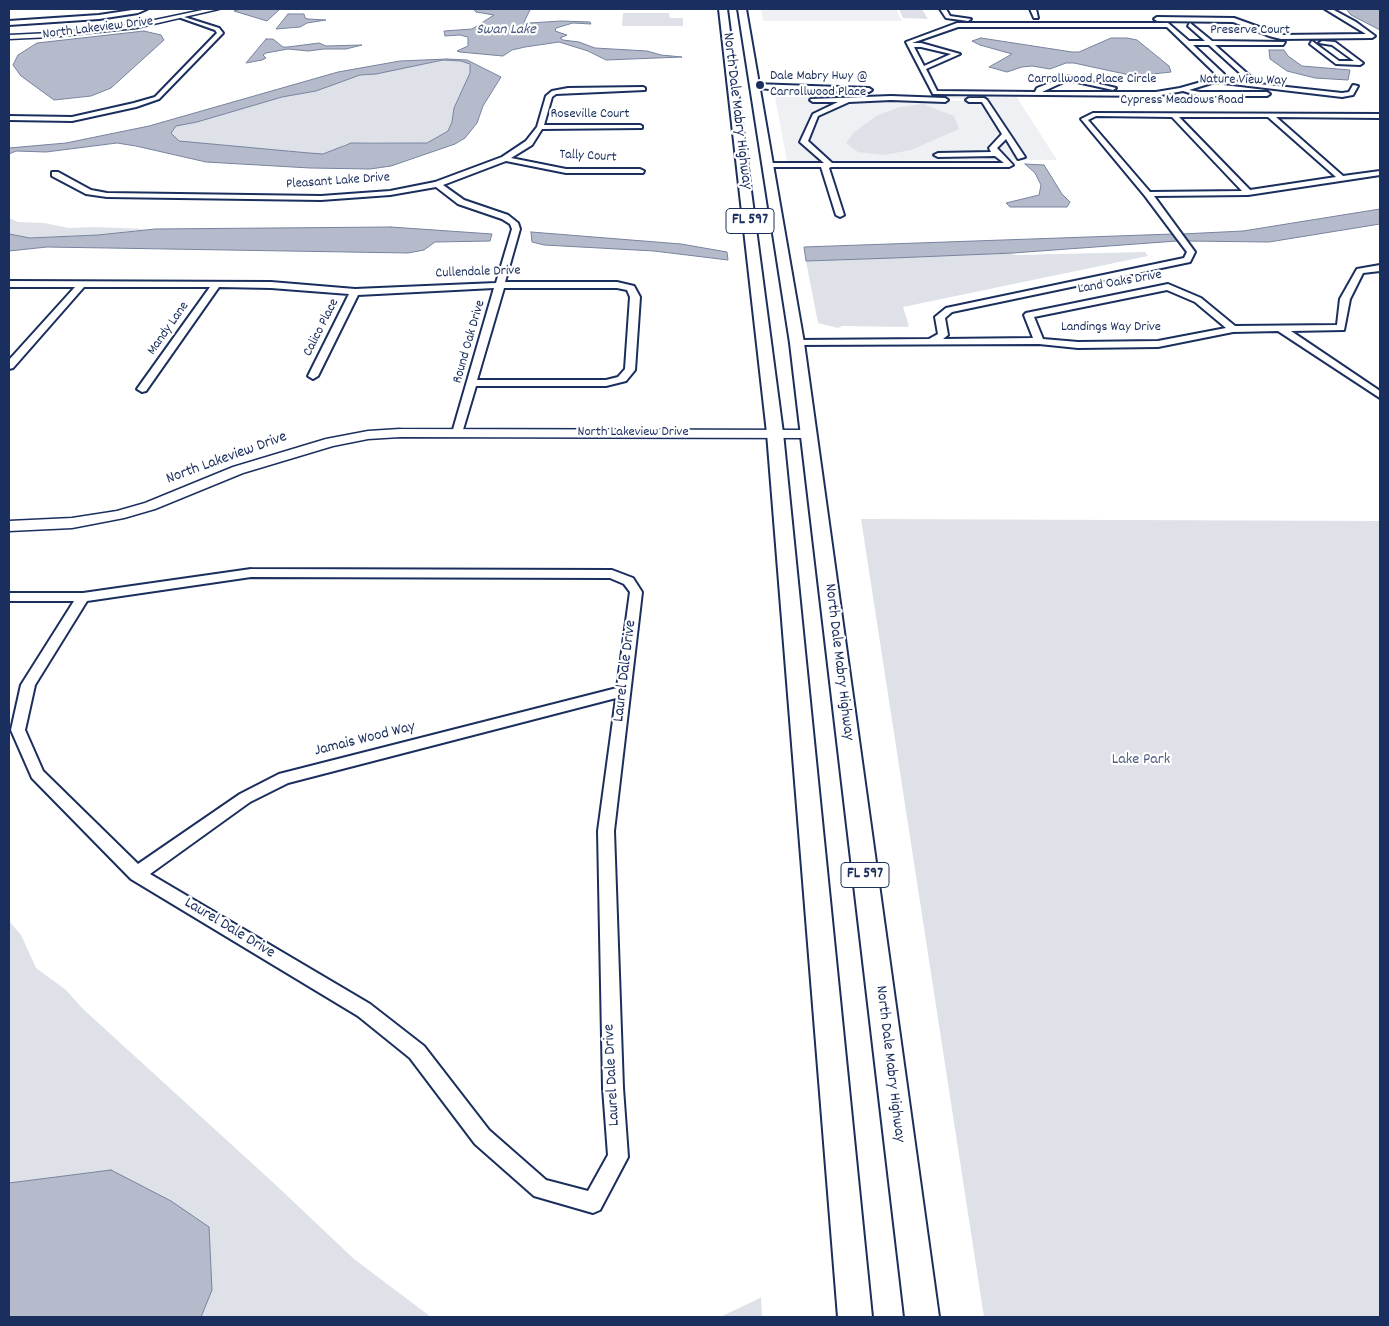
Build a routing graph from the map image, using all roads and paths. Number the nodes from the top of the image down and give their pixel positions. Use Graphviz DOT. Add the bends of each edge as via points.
graph roads {
  1 [pos="144,9"];
  2 [pos="216,9"];
  3 [pos="723,9"];
  4 [pos="742,9"];
  5 [pos="943,9"];
  6 [pos="1033,9"];
  7 [pos="1328,9"];
  8 [pos="1190,13"];
  9 [pos="38,16"];
  10 [pos="184,17"];
  11 [pos="1026,17"];
  12 [pos="1036,17"];
  13 [pos="1045,17"];
  14 [pos="1007,18"];
  15 [pos="1075,18"];
  16 [pos="1200,19"];
  17 [pos="32,22"];
  18 [pos="9,23"];
  19 [pos="1190,25"];
  20 [pos="726,33"];
  21 [pos="9,37"];
  22 [pos="1189,44"];
  23 [pos="1210,44"];
  24 [pos="1312,44"];
  25 [pos="910,45"];
  26 [pos="924,68"];
  27 [pos="1218,81"];
  28 [pos="1257,86"];
  29 [pos="1355,86"];
  30 [pos="749,87"];
  31 [pos="642,89"];
  32 [pos="877,90"];
  33 [pos="1181,90"];
  34 [pos="826,91"];
  35 [pos="924,91"];
  36 [pos="1302,91"];
  37 [pos="934,92"];
  38 [pos="1000,92"];
  39 [pos="890,93"];
  40 [pos="1038,93"];
  41 [pos="1122,94"];
  42 [pos="813,100"];
  43 [pos="848,100"];
  44 [pos="1174,114"];
  45 [pos="1269,115"];
  46 [pos="1364,116"];
  47 [pos="1380,116"];
  48 [pos="9,118"];
  49 [pos="1372,122"];
  50 [pos="540,127"];
  51 [pos="640,127"];
  52 [pos="1006,134"];
  53 [pos="996,154"];
  54 [pos="938,155"];
  55 [pos="1021,157"];
  56 [pos="506,158"];
  57 [pos="767,165"];
  58 [pos="830,166"];
  59 [pos="640,171"];
  60 [pos="1380,173"];
  61 [pos="55,174"];
  62 [pos="1342,179"];
  63 [pos="437,184"];
  64 [pos="1248,193"];
  65 [pos="1148,194"];
  66 [pos="840,215"];
  67 [pos="751,232"];
  68 [pos="1380,268"];
  69 [pos="9,284"];
  70 [pos="82,284"];
  71 [pos="217,284"];
  72 [pos="501,284"];
  73 [pos="355,292"];
  74 [pos="775,327"];
  75 [pos="1232,329"];
  76 [pos="1281,329"];
  77 [pos="791,341"];
  78 [pos="932,341"];
  79 [pos="1040,341"];
  80 [pos="9,366"];
  81 [pos="313,376"];
  82 [pos="472,383"];
  83 [pos="142,389"];
  84 [pos="1380,395"];
  85 [pos="465,408"];
  86 [pos="457,433"];
  87 [pos="775,433"];
  88 [pos="809,434"];
  89 [pos="9,526"];
  90 [pos="9,597"];
  91 [pos="83,597"];
  92 [pos="624,691"];
  93 [pos="137,874"];
  94 [pos="855,1317"];
  95 [pos="922,1317"];
  1 -- 17 [label="street" via="99,17"];
  2 -- 10 [label="street, North Lakeview Drive"];
  3 -- 20 [label="main road, North Dale Mabry Highway / FL 597"];
  4 -- 30 [label="main road, North Dale Mabry Highway / FL 597"];
  5 -- 14 [label="street" via="948,17 959,20"];
  6 -- 12 [label="street"];
  7 -- 16 [label="street" via="1372,36 1281,37 1239,21"];
  8 -- 16 [label="street"];
  9 -- 17 [label="street"];
  10 -- 21 [label="street, North Lakeview Drive" via="94,31"];
  10 -- 48 [label="street" via="220,33 157,98 72,119"];
  11 -- 12 [label="street"];
  12 -- 13 [label="street"];
  15 -- 16 [label="street"];
  17 -- 18 [label="street"];
  19 -- 23 [label="street"];
  20 -- 30 [label="main road" via="734,39"];
  20 -- 67 [label="main road, North Dale Mabry Highway / FL 597"];
  22 -- 23 [label="street, Preserve Court"];
  22 -- 25 [label="street" via="1168,25 957,25 909,42"];
  22 -- 27 [label="street" via="1222,75"];
  23 -- 24 [label="street, Preserve Court"];
  23 -- 28 [label="street"];
  24 -- 24 [label="street, Preserve Court" via="1333,44 1360,63 1338,63"];
  25 -- 26 [label="street"];
  25 -- 26 [label="street" via="957,54"];
  26 -- 37 [label="street"];
  27 -- 28 [label="street"];
  27 -- 33 [label="street, Carrollwood Place Circle"];
  28 -- 36 [label="street"];
  29 -- 36 [label="street" via="1351,94 1342,95"];
  30 -- 34 [label="street, Carrollwood Place Circle"];
  30 -- 57 [label="main road, North Dale Mabry Highway / FL 597"];
  31 -- 50 [label="street, Pleasant Lake Drive" via="554,92 549,96"];
  32 -- 34 [label="street"];
  33 -- 36 [label="street, Nature View Way" via="1209,94 1300,95"];
  33 -- 41 [label="street, Carrollwood Place Circle"];
  34 -- 39 [label="street, Carrollwood Place Circle"];
  35 -- 37 [label="street"];
  37 -- 38 [label="street"];
  37 -- 38 [label="street, Carrollwood Place Circle"];
  37 -- 39 [label="street, Carrollwood Place Circle"];
  38 -- 40 [label="street, Carrollwood Place Circle"];
  39 -- 43 [label="street"];
  39 -- 52 [label="street" via="984,100"];
  40 -- 41 [label="street, Carrollwood Place Circle"];
  40 -- 41 [label="street" via="1038,89 1067,78 1116,89"];
  42 -- 43 [label="street"];
  43 -- 58 [label="street" via="815,115 804,142"];
  44 -- 45 [label="street, Cypress Meadows Road"];
  44 -- 64 [label="street"];
  44 -- 65 [label="street, Cypress Meadows Road" via="1095,114 1084,119"];
  45 -- 46 [label="street, Cypress Meadows Road"];
  45 -- 62 [label="street"];
  46 -- 47 [label="street, Cypress Meadows Road"];
  46 -- 49 [label="street"];
  50 -- 51 [label="street, Roseville Court"];
  50 -- 56 [label="street, Pleasant Lake Drive" via="529,143"];
  52 -- 53 [label="street" via="993,148"];
  52 -- 55 [label="street"];
  53 -- 54 [label="street"];
  53 -- 58 [label="street" via="1009,165"];
  56 -- 59 [label="street, Tally Court" via="566,171"];
  56 -- 63 [label="street, Pleasant Lake Drive"];
  57 -- 58 [label="street"];
  57 -- 77 [label="main road, North Dale Mabry Highway / FL 597"];
  58 -- 66 [label="street" via="825,167"];
  60 -- 62 [label="street"];
  61 -- 63 [label="street, Pleasant Lake Drive" via="88,192 107,195 321,198 382,194"];
  62 -- 64 [label="street"];
  63 -- 72 [label="street, Round Oak Drive" via="461,202 514,223 516,229"];
  64 -- 65 [label="street"];
  65 -- 78 [label="street, Cypress Meadows Road" via="1191,252 1187,260 949,310 940,317 944,335"];
  67 -- 74 [label="main road" via="765,248"];
  67 -- 87 [label="main road, North Dale Mabry Highway / FL 597"];
  68 -- 76 [label="street, Landings Way Drive" via="1360,271 1344,299 1341,328"];
  69 -- 70 [label="street, Cullendale Drive"];
  70 -- 71 [label="street, Cullendale Drive"];
  70 -- 80 [label="street"];
  71 -- 73 [label="street, Cullendale Drive"];
  71 -- 83 [label="street, Mandy Lane"];
  72 -- 73 [label="street, Cullendale Drive"];
  72 -- 82 [label="street, Round Oak Drive"];
  72 -- 82 [label="street, Cullendale Drive" via="617,284 631,288 635,297 630,370 622,378 606,383"];
  73 -- 81 [label="street, Calico Place"];
  75 -- 76 [label="street, Landings Way Drive"];
  75 -- 79 [label="street, Landings Way Drive" via="1158,344 1078,345"];
  75 -- 79 [label="street, Land Oaks Drive" via="1198,300 1168,287 1029,315"];
  76 -- 84 [label="street"];
  77 -- 78 [label="street, Landings Way Drive"];
  77 -- 88 [label="main road, North Dale Mabry Highway / FL 597"];
  78 -- 79 [label="street, Landings Way Drive"];
  82 -- 85 [label="street, Round Oak Drive"];
  85 -- 86 [label="street"];
  86 -- 87 [label="street, North Lakeview Drive"];
  86 -- 89 [label="street, North Lakeview Drive" via="368,435 330,442 238,470 120,515 72,523"];
  87 -- 88 [label="street, North Lakeview Drive"];
  87 -- 94 [label="main road, North Dale Mabry Highway / FL 597"];
  88 -- 95 [label="main road, North Dale Mabry Highway / FL 597"];
  90 -- 91 [label="street, Laurel Dale Drive"];
  91 -- 92 [label="street, Laurel Dale Drive" via="252,573 612,574 628,581 636,592"];
  91 -- 93 [label="street, Laurel Dale Drive" via="28,685 18,730 37,774"];
  92 -- 93 [label="street, Jamais Wood Way" via="284,778 245,798"];
  92 -- 93 [label="street, Laurel Dale Drive" via="606,831 612,1078 618,1157 593,1203 541,1189 482,1137 417,1052 364,1010"];
}
